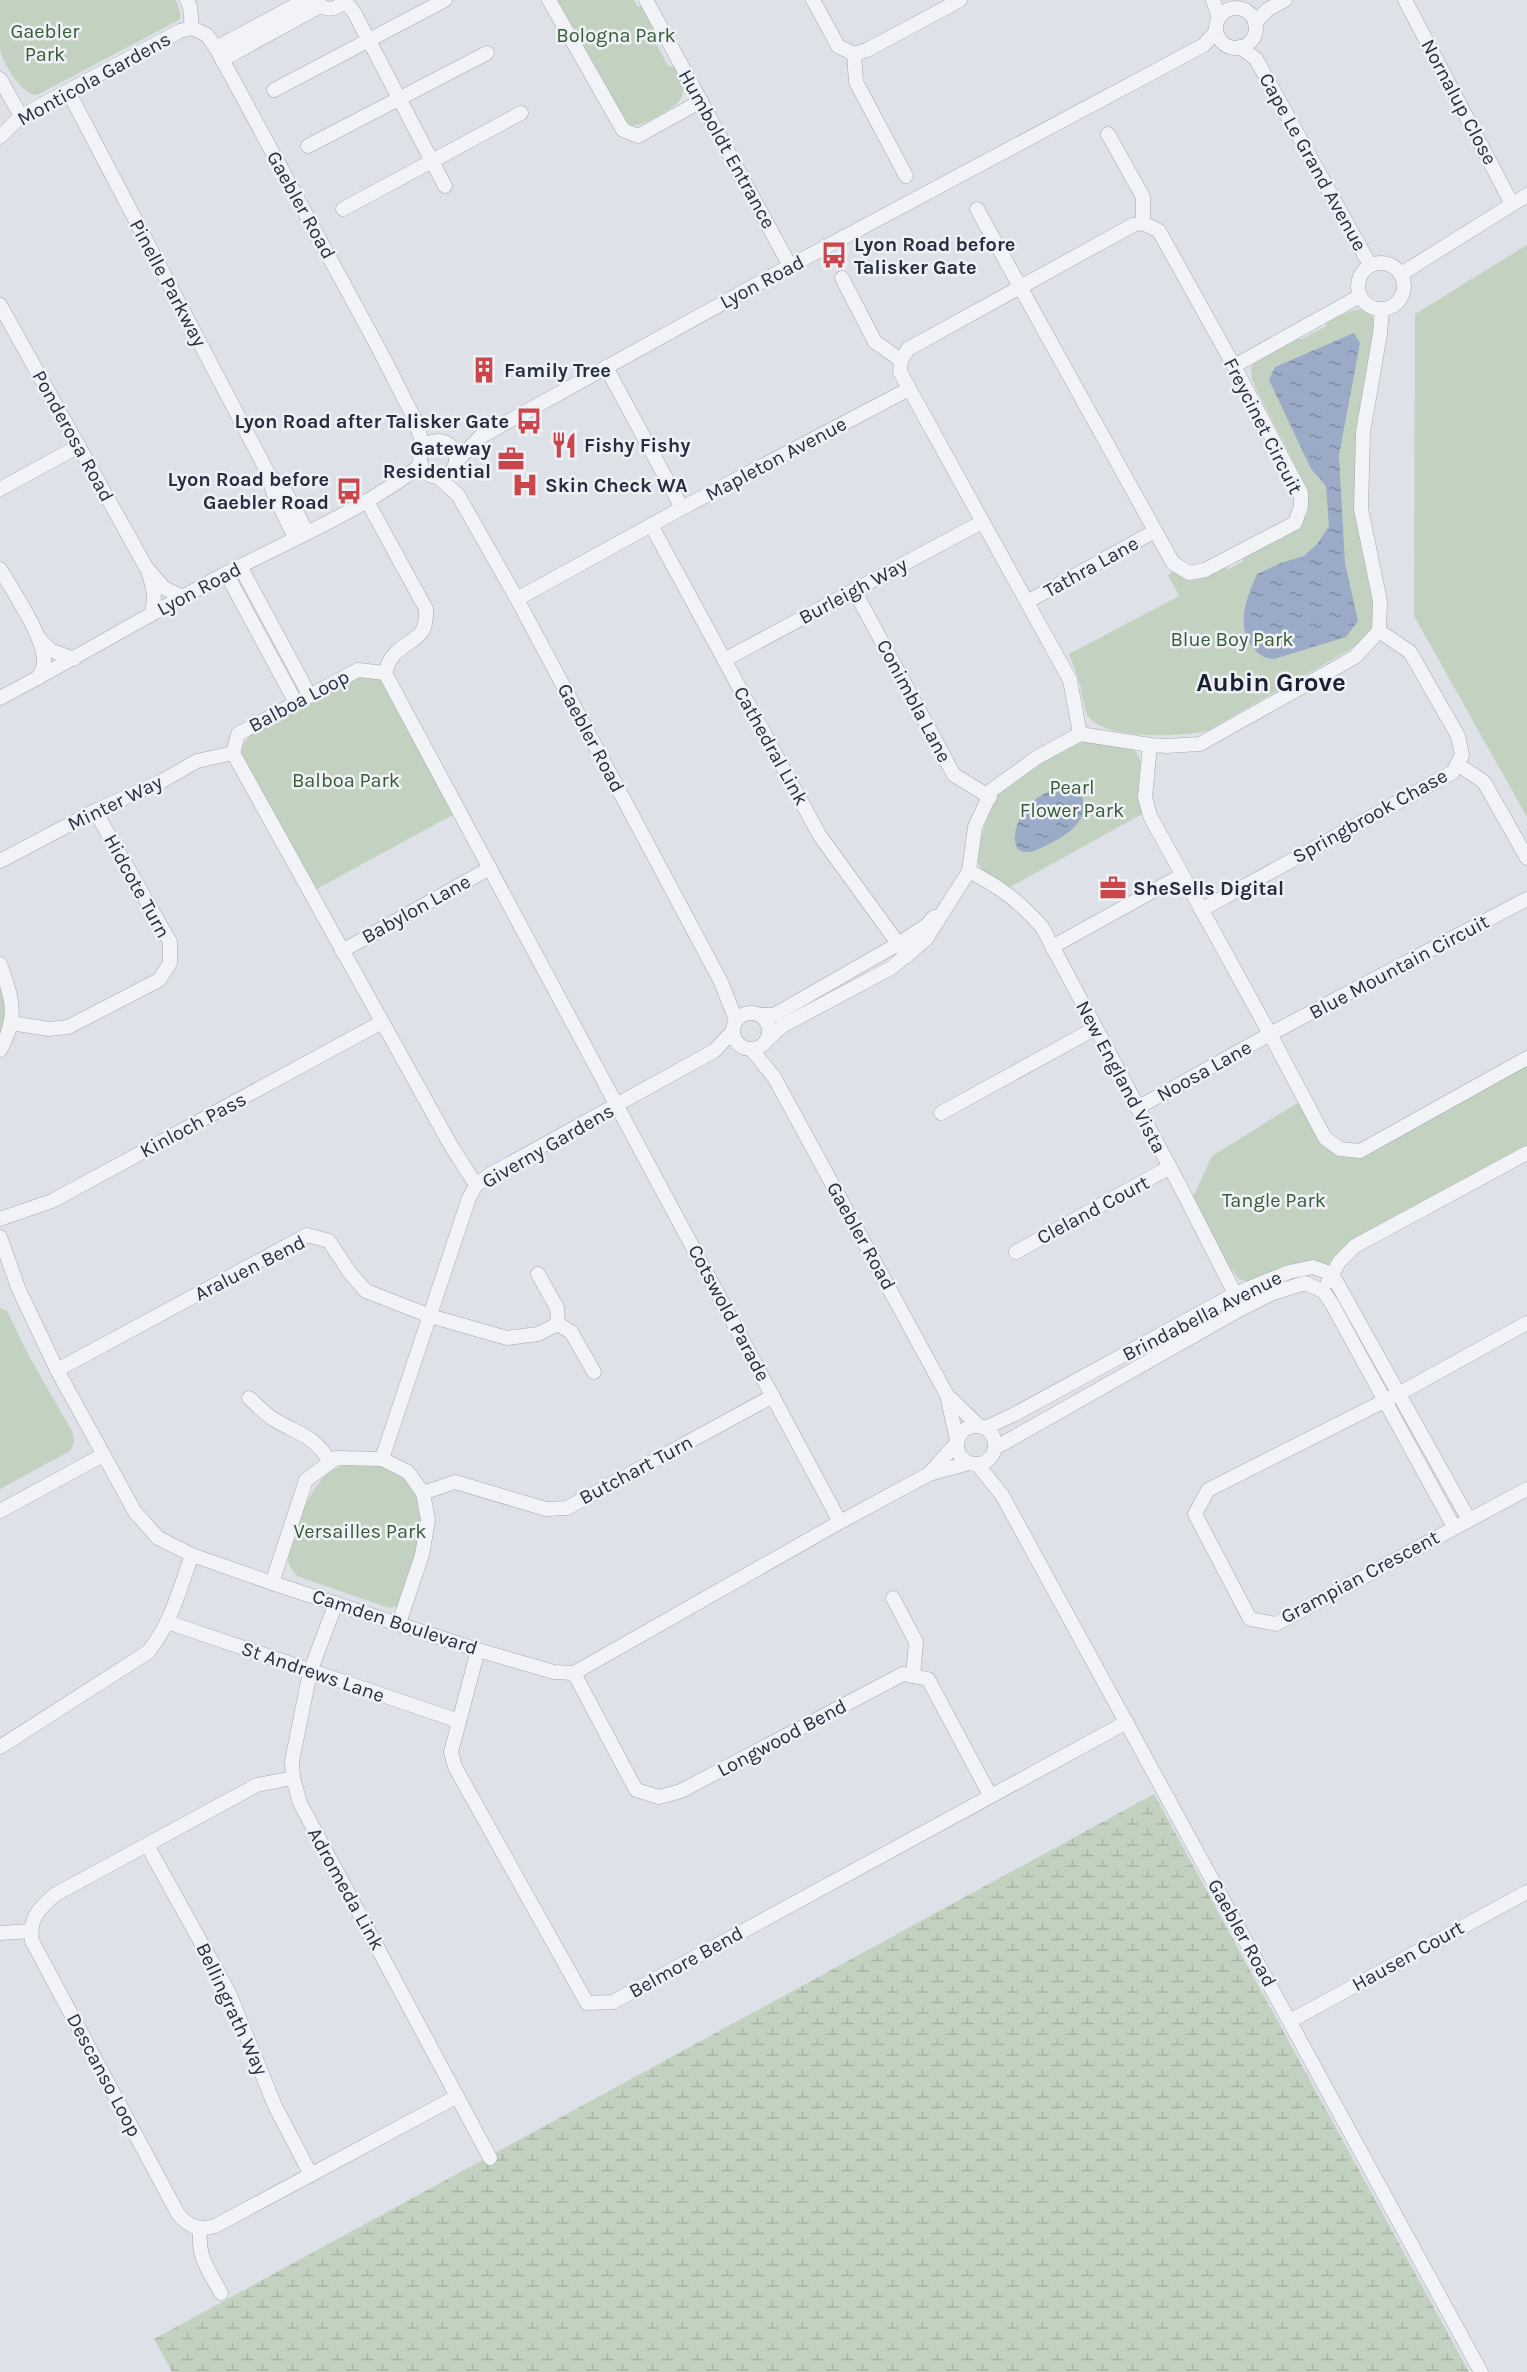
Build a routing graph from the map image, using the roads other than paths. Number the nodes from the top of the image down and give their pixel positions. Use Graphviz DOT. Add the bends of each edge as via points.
graph roads {
  1 [pos="187,0"];
  2 [pos="305,0"];
  3 [pos="445,0"];
  4 [pos="549,0"];
  5 [pos="646,0"];
  6 [pos="813,0"];
  7 [pos="960,0"];
  8 [pos="1213,0"];
  9 [pos="1285,0"];
  10 [pos="1406,0"];
  11 [pos="344,1"];
  12 [pos="318,3"];
  13 [pos="1244,16"];
  14 [pos="1218,24"];
  15 [pos="192,28"];
  16 [pos="369,41"];
  17 [pos="1204,45"];
  18 [pos="1234,47"];
  19 [pos="487,53"];
  20 [pos="219,54"];
  21 [pos="855,54"];
  22 [pos="1256,58"];
  23 [pos="0,79"];
  24 [pos="274,90"];
  25 [pos="68,91"];
  26 [pos="399,99"];
  27 [pos="701,102"];
  28 [pos="521,113"];
  29 [pos="21,116"];
  30 [pos="1108,134"];
  31 [pos="0,137"];
  32 [pos="309,146"];
  33 [pos="432,161"];
  34 [pos="906,176"];
  35 [pos="445,186"];
  36 [pos="1527,195"];
  37 [pos="1512,204"];
  38 [pos="343,209"];
  39 [pos="977,209"];
  40 [pos="1143,223"];
  41 [pos="1370,265"];
  42 [pos="790,266"];
  43 [pos="1401,274"];
  44 [pos="842,278"];
  45 [pos="1020,288"];
  46 [pos="1360,296"];
  47 [pos="0,305"];
  48 [pos="1382,309"];
  49 [pos="4,325"];
  50 [pos="901,360"];
  51 [pos="1234,366"];
  52 [pos="606,367"];
  53 [pos="909,389"];
  54 [pos="414,418"];
  55 [pos="480,437"];
  56 [pos="444,442"];
  57 [pos="79,446"];
  58 [pos="424,447"];
  59 [pos="456,464"];
  60 [pos="421,465"];
  61 [pos="435,477"];
  62 [pos="399,482"];
  63 [pos="0,489"];
  64 [pos="458,495"];
  65 [pos="367,501"];
  66 [pos="682,508"];
  67 [pos="982,522"];
  68 [pos="651,525"];
  69 [pos="1155,531"];
  70 [pos="301,535"];
  71 [pos="146,567"];
  72 [pos="240,567"];
  73 [pos="0,569"];
  74 [pos="226,573"];
  75 [pos="854,590"];
  76 [pos="183,597"];
  77 [pos="517,599"];
  78 [pos="1027,602"];
  79 [pos="151,615"];
  80 [pos="1379,631"];
  81 [pos="39,639"];
  82 [pos="74,659"];
  83 [pos="724,660"];
  84 [pos="385,673"];
  85 [pos="38,678"];
  86 [pos="310,696"];
  87 [pos="0,698"];
  88 [pos="296,703"];
  89 [pos="1080,735"];
  90 [pos="1150,745"];
  91 [pos="233,753"];
  92 [pos="1457,764"];
  93 [pos="990,797"];
  94 [pos="95,811"];
  95 [pos="1527,858"];
  96 [pos="0,861"];
  97 [pos="490,868"];
  98 [pos="1182,875"];
  99 [pos="966,876"];
  100 [pos="1527,899"];
  101 [pos="1201,910"];
  102 [pos="898,944"];
  103 [pos="1052,946"];
  104 [pos="342,951"];
  105 [pos="907,956"];
  106 [pos="0,964"];
  107 [pos="744,1020"];
  108 [pos="382,1022"];
  109 [pos="12,1023"];
  110 [pos="1094,1029"];
  111 [pos="1270,1034"];
  112 [pos="766,1041"];
  113 [pos="0,1050"];
  114 [pos="749,1050"];
  115 [pos="714,1051"];
  116 [pos="1527,1058"];
  117 [pos="774,1077"];
  118 [pos="618,1105"];
  119 [pos="1137,1108"];
  120 [pos="941,1113"];
  121 [pos="1527,1153"];
  122 [pos="1170,1167"];
  123 [pos="476,1185"];
  124 [pos="0,1220"];
  125 [pos="0,1237"];
  126 [pos="1016,1251"];
  127 [pos="538,1274"];
  128 [pos="1332,1274"];
  129 [pos="1323,1291"];
  130 [pos="1235,1294"];
  131 [pos="1239,1310"];
  132 [pos="430,1316"];
  133 [pos="1527,1323"];
  134 [pos="558,1324"];
  135 [pos="57,1370"];
  136 [pos="594,1372"];
  137 [pos="1400,1392"];
  138 [pos="947,1395"];
  139 [pos="773,1396"];
  140 [pos="249,1398"];
  141 [pos="1384,1400"];
  142 [pos="982,1427"];
  143 [pos="957,1442"];
  144 [pos="103,1455"];
  145 [pos="983,1458"];
  146 [pos="382,1459"];
  147 [pos="330,1462"];
  148 [pos="929,1474"];
  149 [pos="1527,1489"];
  150 [pos="423,1493"];
  151 [pos="0,1511"];
  152 [pos="1468,1520"];
  153 [pos="840,1521"];
  154 [pos="1454,1527"];
  155 [pos="192,1554"];
  156 [pos="272,1583"];
  157 [pos="893,1598"];
  158 [pos="336,1603"];
  159 [pos="167,1622"];
  160 [pos="399,1623"];
  161 [pos="478,1650"];
  162 [pos="310,1672"];
  163 [pos="574,1673"];
  164 [pos="913,1676"];
  165 [pos="459,1721"];
  166 [pos="1127,1722"];
  167 [pos="0,1747"];
  168 [pos="293,1778"];
  169 [pos="990,1795"];
  170 [pos="147,1845"];
  171 [pos="1527,1892"];
  172 [pos="31,1931"];
  173 [pos="0,1933"];
  174 [pos="1290,2020"];
  175 [pos="456,2097"];
  176 [pos="490,2158"];
  177 [pos="311,2175"];
  178 [pos="200,2229"];
  179 [pos="221,2293"];
  180 [pos="1481,2372"];
  1 -- 15 [label="street"];
  2 -- 20 [label="street"];
  3 -- 16 [label="street"];
  4 -- 27 [label="street" via="623,130 638,136"];
  5 -- 27 [label="street, Humboldt Entrance"];
  6 -- 21 [label="street" via="838,46"];
  7 -- 21 [label="street"];
  8 -- 14 [label="street"];
  9 -- 13 [label="street" via="1268,10"];
  10 -- 37 [label="street, Nornalup Close"];
  11 -- 12 [label="street" via="333,9"];
  11 -- 16 [label="street"];
  12 -- 20 [label="street"];
  13 -- 14 [label="street, Lyon Road" via="1229,9"];
  13 -- 18 [label="street" via="1246,45"];
  13 -- 22 [label="street, Cape Le Grand Avenue"];
  14 -- 17 [label="street, Lyon Road"];
  14 -- 18 [label="street, Cape Le Grand Avenue" via="1222,42"];
  15 -- 20 [label="street, Gaebler Road" via="207,35"];
  15 -- 25 [label="street, Monticola Gardens"];
  16 -- 24 [label="street"];
  16 -- 26 [label="street"];
  17 -- 18 [label="street"];
  17 -- 42 [label="street, Lyon Road"];
  18 -- 22 [label="street, Cape Le Grand Avenue"];
  19 -- 26 [label="street"];
  20 -- 54 [label="street, Gaebler Road"];
  21 -- 34 [label="street" via="856,82"];
  22 -- 41 [label="street, Cape Le Grand Avenue"];
  23 -- 29 [label="street"];
  25 -- 29 [label="street, Monticola Gardens"];
  25 -- 70 [label="street, Pinelle Parkway" via="269,475 273,492"];
  26 -- 32 [label="street"];
  26 -- 33 [label="street"];
  27 -- 42 [label="street, Humboldt Entrance"];
  28 -- 33 [label="street"];
  29 -- 31 [label="street, Monticola Gardens"];
  30 -- 40 [label="street" via="1143,197"];
  33 -- 35 [label="street"];
  33 -- 38 [label="street"];
  36 -- 37 [label="street"];
  37 -- 43 [label="street"];
  39 -- 45 [label="street, Freycinet Circuit"];
  40 -- 45 [label="street"];
  40 -- 51 [label="street, Freycinet Circuit" via="1159,231"];
  41 -- 43 [label="street" via="1390,264"];
  41 -- 46 [label="street" via="1360,277"];
  42 -- 52 [label="street, Lyon Road"];
  43 -- 48 [label="street" via="1401,297"];
  44 -- 50 [label="street" via="875,342"];
  45 -- 50 [label="street" via="908,349"];
  45 -- 69 [label="street, Freycinet Circuit"];
  46 -- 48 [label="street" via="1369,306"];
  46 -- 51 [label="street"];
  47 -- 49 [label="street, Ponderosa Road"];
  48 -- 80 [label="street" via="1363,432 1361,509 1380,601"];
  49 -- 57 [label="street, Ponderosa Road"];
  50 -- 53 [label="street" via="900,372"];
  51 -- 69 [label="street, Freycinet Circuit" via="1301,493 1295,523 1205,570 1189,573 1173,563"];
  52 -- 55 [label="street, Lyon Road"];
  52 -- 66 [label="street"];
  53 -- 66 [label="street, Mapleton Avenue"];
  53 -- 67 [label="street"];
  54 -- 56 [label="street, Gaebler Road"];
  54 -- 58 [label="street, Gaebler Road"];
  55 -- 56 [label="street, Lyon Road"];
  55 -- 59 [label="street, Lyon Road"];
  56 -- 58 [label="street" via="435,441"];
  56 -- 59 [label="street" via="452,447"];
  57 -- 63 [label="street"];
  57 -- 71 [label="street, Ponderosa Road"];
  58 -- 60 [label="street"];
  59 -- 61 [label="street" via="451,472"];
  59 -- 64 [label="street, Gaebler Road"];
  60 -- 61 [label="street"];
  60 -- 62 [label="street, Lyon Road"];
  61 -- 62 [label="street, Lyon Road"];
  61 -- 64 [label="street, Gaebler Road"];
  62 -- 65 [label="street, Lyon Road"];
  64 -- 77 [label="street, Gaebler Road"];
  65 -- 70 [label="street, Lyon Road"];
  65 -- 84 [label="street" via="426,609 427,624 420,636 391,658"];
  66 -- 68 [label="street, Mapleton Avenue"];
  67 -- 75 [label="street, Burleigh Way"];
  67 -- 78 [label="street"];
  68 -- 77 [label="street, Mapleton Avenue"];
  68 -- 83 [label="street, Cathedral Link"];
  69 -- 78 [label="street, Tathra Lane"];
  70 -- 72 [label="street, Lyon Road"];
  71 -- 76 [label="street, Ponderosa Road" via="164,588"];
  71 -- 79 [label="street, Ponderosa Road" via="155,594"];
  72 -- 74 [label="street, Lyon Road"];
  72 -- 86 [label="street"];
  73 -- 81 [label="street"];
  74 -- 76 [label="street, Lyon Road"];
  74 -- 88 [label="street"];
  75 -- 83 [label="street, Burleigh Way"];
  75 -- 93 [label="street, Conimbla Lane" via="954,775"];
  76 -- 79 [label="street, Lyon Road"];
  77 -- 107 [label="street, Gaebler Road"];
  78 -- 89 [label="street" via="1070,680"];
  79 -- 82 [label="street, Lyon Road"];
  80 -- 90 [label="street" via="1355,657 1200,744"];
  80 -- 92 [label="street, Springbrook Chase" via="1410,652 1458,736 1462,755"];
  81 -- 82 [label="street" via="50,650"];
  81 -- 85 [label="street" via="44,660"];
  82 -- 85 [label="street, Lyon Road"];
  83 -- 102 [label="street, Cathedral Link" via="820,836"];
  84 -- 86 [label="street, Balboa Loop" via="358,670"];
  84 -- 97 [label="street"];
  85 -- 87 [label="street, Lyon Road"];
  86 -- 88 [label="street, Balboa Loop"];
  88 -- 91 [label="street, Balboa Loop" via="238,734"];
  89 -- 90 [label="street"];
  89 -- 93 [label="street" via="1036,758 992,790"];
  90 -- 98 [label="street" via="1145,798 1150,816"];
  91 -- 94 [label="street, Minter Way" via="197,761"];
  91 -- 104 [label="street, Balboa Loop"];
  92 -- 95 [label="street" via="1484,782"];
  92 -- 101 [label="street, Springbrook Chase" via="1453,772"];
  93 -- 99 [label="street" via="975,827"];
  94 -- 96 [label="street, Minter Way"];
  94 -- 109 [label="street, Hidcote Turn" via="170,942 170,963 159,980 68,1028"];
  97 -- 104 [label="street, Babylon Lane"];
  97 -- 118 [label="street"];
  98 -- 101 [label="street"];
  98 -- 103 [label="street"];
  99 -- 102 [label="street" via="927,925"];
  99 -- 103 [label="street, New England Vista" via="997,886 1022,905 1042,927"];
  99 -- 105 [label="street" via="926,939"];
  100 -- 111 [label="street, Blue Mountain Circuit"];
  101 -- 111 [label="street"];
  102 -- 105 [label="street, Cathedral Link"];
  102 -- 107 [label="street" via="774,1015"];
  103 -- 110 [label="street, New England Vista"];
  104 -- 108 [label="street, Balboa Loop"];
  105 -- 112 [label="street" via="782,1026"];
  106 -- 109 [label="street" via="12,996"];
  107 -- 112 [label="street, Gaebler Road" via="769,1026"];
  107 -- 114 [label="street, Gaebler Road" via="737,1044"];
  107 -- 115 [label="street, Giverny Gardens"];
  108 -- 123 [label="street, Balboa Loop"];
  108 -- 124 [label="street, Kinloch Pass" via="52,1201"];
  109 -- 113 [label="street"];
  110 -- 119 [label="street, New England Vista"];
  110 -- 120 [label="street"];
  111 -- 116 [label="street" via="1325,1138 1340,1149 1360,1151"];
  111 -- 119 [label="street, Noosa Lane"];
  112 -- 114 [label="street"];
  112 -- 117 [label="street, Gaebler Road"];
  114 -- 115 [label="street, Giverny Gardens"];
  114 -- 117 [label="street, Gaebler Road"];
  115 -- 118 [label="street, Giverny Gardens"];
  117 -- 138 [label="street, Gaebler Road"];
  118 -- 123 [label="street, Giverny Gardens"];
  118 -- 139 [label="street, Cotswold Parade"];
  119 -- 122 [label="street, New England Vista"];
  121 -- 128 [label="street" via="1355,1246"];
  122 -- 126 [label="street, Cleland Court"];
  122 -- 130 [label="street, New England Vista"];
  123 -- 132 [label="street, Giverny Gardens"];
  125 -- 135 [label="street, Camden Boulevard" via="19,1290"];
  127 -- 134 [label="street" via="557,1308"];
  128 -- 129 [label="street"];
  128 -- 130 [label="street, Brindabella Avenue" via="1312,1267"];
  128 -- 137 [label="street"];
  129 -- 131 [label="street, Brindabella Avenue" via="1305,1283"];
  129 -- 141 [label="street"];
  130 -- 131 [label="street, New England Vista"];
  130 -- 142 [label="street, Brindabella Avenue" via="1013,1415"];
  131 -- 145 [label="street, Brindabella Avenue"];
  132 -- 134 [label="street, Araluen Bend" via="507,1338 538,1334"];
  132 -- 135 [label="street, Araluen Bend" via="366,1291 330,1241 307,1235"];
  132 -- 146 [label="street, Giverny Gardens"];
  133 -- 137 [label="street"];
  134 -- 136 [label="street" via="571,1332"];
  135 -- 144 [label="street, Camden Boulevard"];
  137 -- 141 [label="street"];
  137 -- 152 [label="street"];
  138 -- 142 [label="street, Gaebler Road"];
  138 -- 143 [label="street, Gaebler Road"];
  139 -- 150 [label="street, Butchart Turn" via="567,1508 546,1509 455,1482"];
  139 -- 153 [label="street, Cotswold Parade"];
  140 -- 147 [label="street" via="272,1419 321,1447"];
  141 -- 154 [label="street"];
  141 -- 154 [label="street, Grampian Crescent" via="1208,1490 1195,1514 1250,1619 1276,1624"];
  142 -- 143 [label="street" via="967,1427"];
  142 -- 145 [label="street" via="994,1438"];
  143 -- 145 [label="street" via="960,1457"];
  143 -- 148 [label="street"];
  144 -- 151 [label="street"];
  144 -- 155 [label="street, Camden Boulevard" via="135,1512 158,1538"];
  145 -- 148 [label="street"];
  145 -- 166 [label="street, Gaebler Road"];
  146 -- 147 [label="street" via="336,1458"];
  146 -- 150 [label="street" via="408,1472"];
  147 -- 156 [label="street" via="306,1479"];
  148 -- 153 [label="street"];
  149 -- 152 [label="street"];
  150 -- 160 [label="street" via="428,1520 422,1555"];
  152 -- 154 [label="street"];
  153 -- 163 [label="street"];
  155 -- 156 [label="street, Camden Boulevard"];
  155 -- 159 [label="street"];
  156 -- 158 [label="street, Camden Boulevard"];
  157 -- 164 [label="street" via="916,1642"];
  158 -- 160 [label="street, Camden Boulevard"];
  158 -- 162 [label="street, Adromeda Link"];
  159 -- 162 [label="street, St Andrews Lane"];
  159 -- 167 [label="street" via="148,1652"];
  160 -- 161 [label="street, Camden Boulevard"];
  161 -- 163 [label="street, Camden Boulevard" via="554,1672"];
  161 -- 165 [label="street, Belmore Bend"];
  162 -- 165 [label="street, St Andrews Lane"];
  162 -- 168 [label="street, Adromeda Link" via="292,1761"];
  163 -- 164 [label="street, Longwood Bend" via="636,1790 659,1797 681,1791 903,1674"];
  164 -- 169 [label="street" via="928,1679"];
  165 -- 169 [label="street, Belmore Bend" via="451,1752 455,1767 587,2003 614,2002"];
  166 -- 169 [label="street, Belmore Bend"];
  166 -- 174 [label="street, Gaebler Road"];
  168 -- 170 [label="street" via="257,1785"];
  168 -- 175 [label="street, Adromeda Link" via="300,1803"];
  170 -- 172 [label="street" via="56,1894 34,1915"];
  170 -- 177 [label="street, Bellingrath Way" via="228,1993 275,2106"];
  171 -- 174 [label="street, Hausen Court"];
  172 -- 173 [label="street"];
  172 -- 178 [label="street, Descanso Loop" via="32,1941 178,2214 187,2224"];
  174 -- 180 [label="street, Gaebler Road"];
  175 -- 176 [label="street, Adromeda Link"];
  175 -- 177 [label="street"];
  177 -- 178 [label="street" via="215,2226"];
  178 -- 179 [label="street" via="201,2256"];
}
